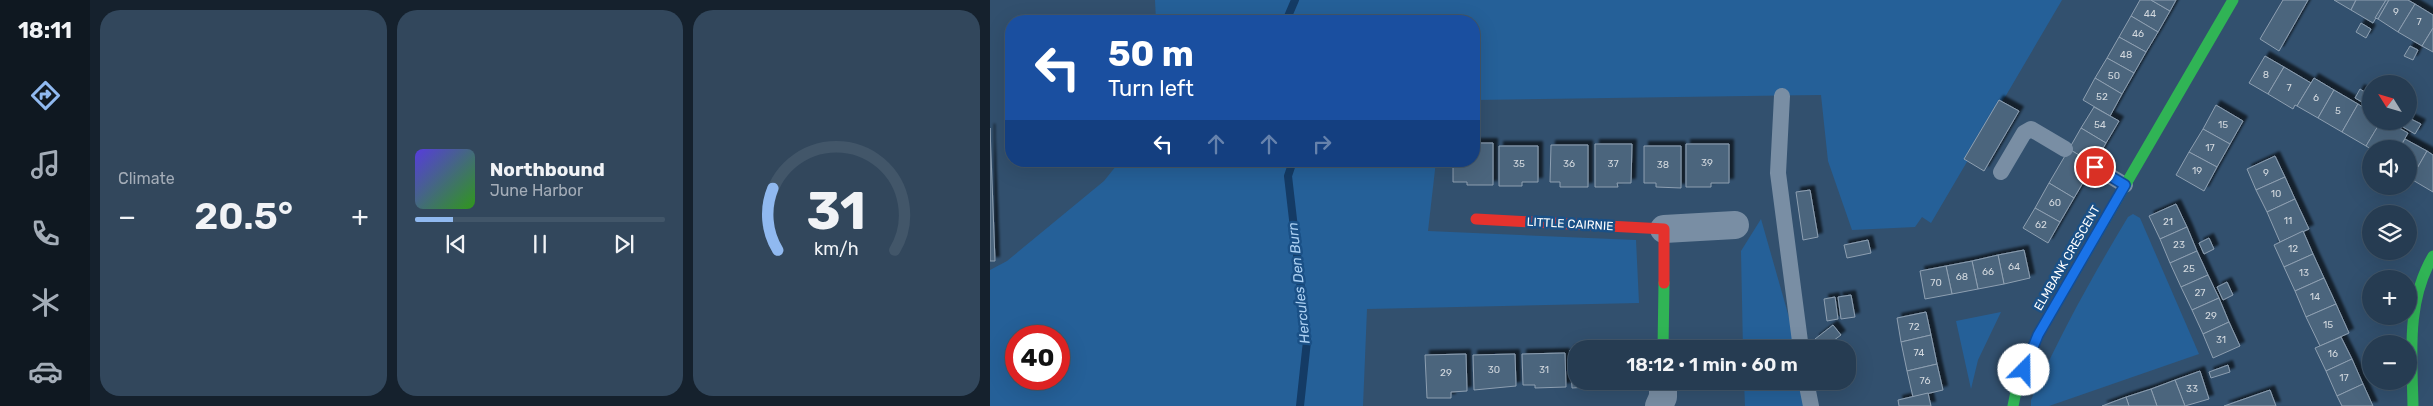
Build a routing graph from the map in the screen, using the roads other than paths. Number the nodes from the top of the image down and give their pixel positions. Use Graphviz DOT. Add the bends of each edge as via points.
graph roads {
  1 [pos="2232,0"];
  2 [pos="1782,96"];
  3 [pos="2065,149"];
  4 [pos="2095,167"];
  5 [pos="2001,172"];
  6 [pos="2125,185"];
  7 [pos="1476,219"];
  8 [pos="1735,226"];
  9 [pos="1664,229"];
  10 [pos="2433,256"];
  11 [pos="1663,340"];
  12 [pos="1801,340"];
  13 [pos="1662,390"];
  14 [pos="1808,390"];
  15 [pos="1659,406"];
  16 [pos="1811,406"];
  17 [pos="2013,406"];
  18 [pos="2413,406"];
  1 -- 6 [label="street, ELMBANK CRESCENT"];
  2 -- 12 [label="lane" via="1778,173"];
  3 -- 5 [label="lane" via="2031,129 2024,133"];
  4 -- 6 [label="lane"];
  6 -- 17 [label="street, ELMBANK CRESCENT" via="2038,335 2017,387"];
  7 -- 9 [label="street, LITTLE CAIRNIE"];
  8 -- 9 [label="street, LITTLE CAIRNIE"];
  9 -- 11 [label="street"];
  10 -- 18 [label="street" via="2424,268 2413,309"];
  13 -- 15 [label="street"];
  14 -- 16 [label="lane"];
}
